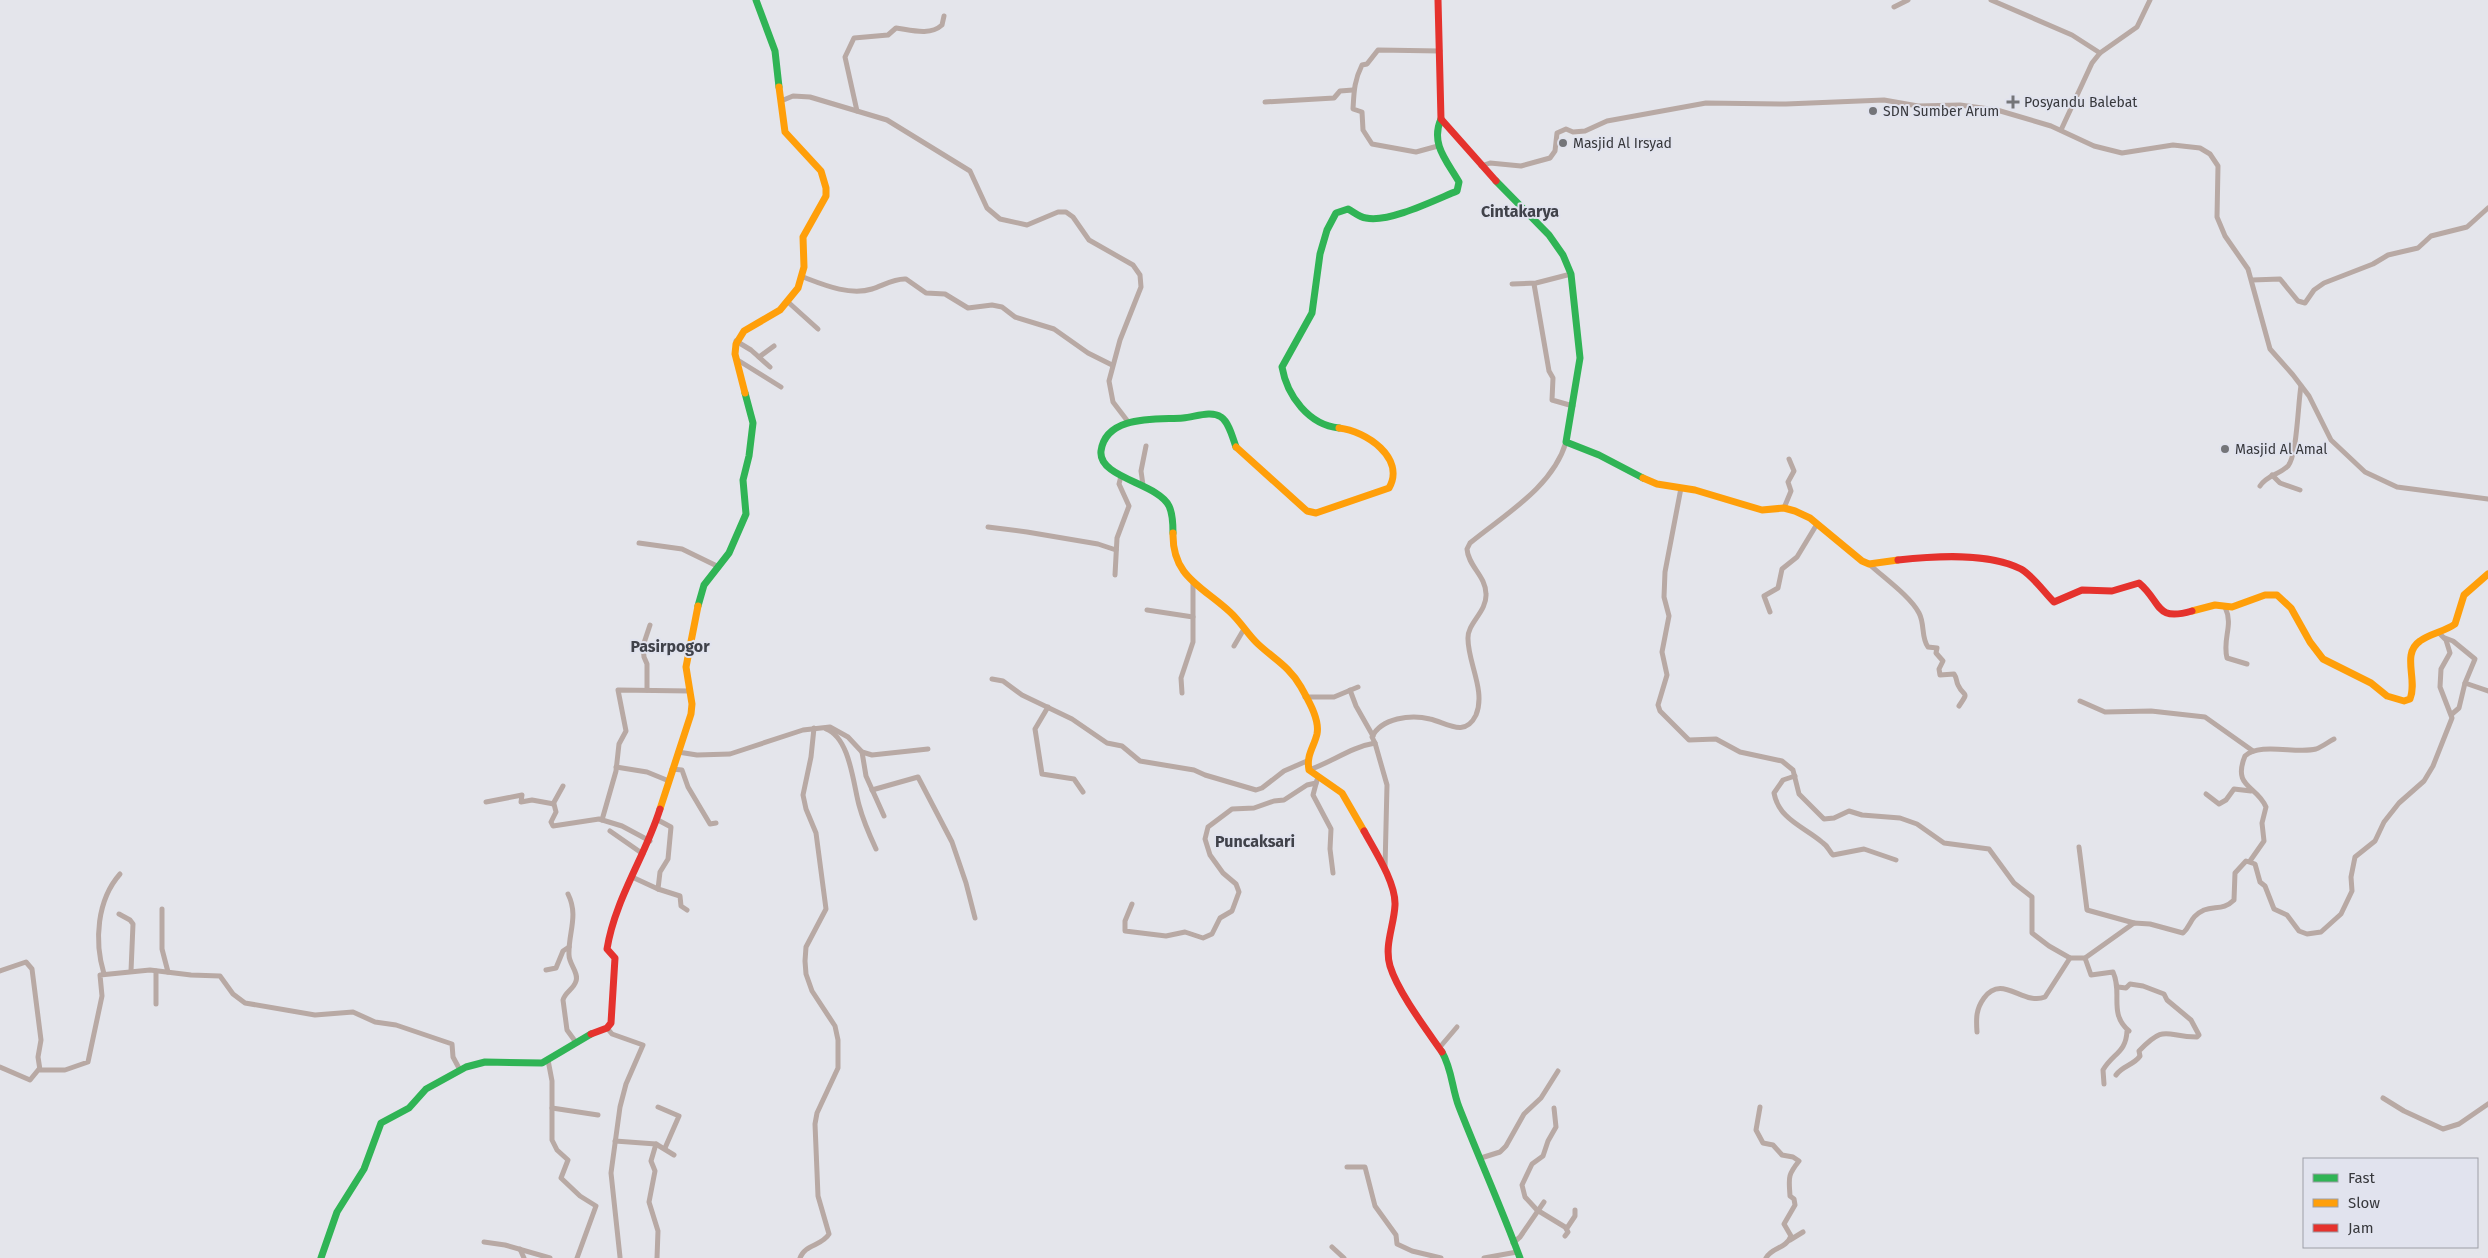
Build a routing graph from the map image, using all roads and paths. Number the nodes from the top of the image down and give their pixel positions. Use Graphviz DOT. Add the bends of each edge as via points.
graph roads {
  1 [pos="756,0"];
  2 [pos="1438,0"];
  3 [pos="1908,0"];
  4 [pos="1991,0"];
  5 [pos="2150,0"];
  6 [pos="1894,7"];
  7 [pos="944,16"];
  8 [pos="1440,51"];
  9 [pos="2100,53"];
  10 [pos="1353,90"];
  11 [pos="781,100"];
  12 [pos="1265,102"];
  13 [pos="857,111"];
  14 [pos="1441,119"];
  15 [pos="2061,130"];
  16 [pos="1438,146"];
  17 [pos="1481,166"];
  18 [pos="2488,208"];
  19 [pos="1571,274"];
  20 [pos="803,277"];
  21 [pos="2252,280"];
  22 [pos="1512,284"];
  23 [pos="1534,284"];
  24 [pos="788,302"];
  25 [pos="818,328"];
  26 [pos="736,341"];
  27 [pos="774,346"];
  28 [pos="759,356"];
  29 [pos="736,359"];
  30 [pos="1112,365"];
  31 [pos="770,367"];
  32 [pos="2301,386"];
  33 [pos="781,387"];
  34 [pos="1572,406"];
  35 [pos="1130,423"];
  36 [pos="1566,442"];
  37 [pos="1146,446"];
  38 [pos="1788,459"];
  39 [pos="2272,475"];
  40 [pos="1121,476"];
  41 [pos="1143,485"];
  42 [pos="2260,486"];
  43 [pos="1681,488"];
  44 [pos="2300,490"];
  45 [pos="2488,499"];
  46 [pos="1784,508"];
  47 [pos="1817,524"];
  48 [pos="988,527"];
  49 [pos="639,543"];
  50 [pos="1116,550"];
  51 [pos="1869,564"];
  52 [pos="719,567"];
  53 [pos="2488,574"];
  54 [pos="1115,575"];
  55 [pos="1193,581"];
  56 [pos="2225,607"];
  57 [pos="1147,610"];
  58 [pos="1770,612"];
  59 [pos="1193,617"];
  60 [pos="650,625"];
  61 [pos="1244,629"];
  62 [pos="2443,636"];
  63 [pos="1234,646"];
  64 [pos="2247,664"];
  65 [pos="992,679"];
  66 [pos="2465,683"];
  67 [pos="1358,687"];
  68 [pos="647,690"];
  69 [pos="1350,690"];
  70 [pos="690,691"];
  71 [pos="2488,691"];
  72 [pos="1182,693"];
  73 [pos="1305,697"];
  74 [pos="2080,701"];
  75 [pos="1959,706"];
  76 [pos="1048,708"];
  77 [pos="2452,714"];
  78 [pos="814,728"];
  79 [pos="821,728"];
  80 [pos="1373,736"];
  81 [pos="2334,739"];
  82 [pos="1375,743"];
  83 [pos="928,749"];
  84 [pos="2253,750"];
  85 [pos="678,752"];
  86 [pos="862,752"];
  87 [pos="1307,761"];
  88 [pos="616,767"];
  89 [pos="672,769"];
  90 [pos="1309,770"];
  91 [pos="1795,776"];
  92 [pos="1317,780"];
  93 [pos="669,781"];
  94 [pos="563,786"];
  95 [pos="872,790"];
  96 [pos="2251,791"];
  97 [pos="1082,792"];
  98 [pos="2206,794"];
  99 [pos="486,802"];
  100 [pos="553,804"];
  101 [pos="884,816"];
  102 [pos="656,819"];
  103 [pos="602,820"];
  104 [pos="716,823"];
  105 [pos="610,831"];
  106 [pos="650,841"];
  107 [pos="2079,847"];
  108 [pos="876,848"];
  109 [pos="643,854"];
  110 [pos="1896,860"];
  111 [pos="2250,861"];
  112 [pos="1385,868"];
  113 [pos="1333,873"];
  114 [pos="120,874"];
  115 [pos="632,877"];
  116 [pos="658,889"];
  117 [pos="568,894"];
  118 [pos="1132,904"];
  119 [pos="162,909"];
  120 [pos="687,910"];
  121 [pos="119,914"];
  122 [pos="975,918"];
  123 [pos="2134,923"];
  124 [pos="569,947"];
  125 [pos="2070,958"];
  126 [pos="2085,958"];
  127 [pos="546,970"];
  128 [pos="0,971"];
  129 [pos="132,971"];
  130 [pos="156,971"];
  131 [pos="168,972"];
  132 [pos="104,974"];
  133 [pos="2118,987"];
  134 [pos="156,1004"];
  135 [pos="607,1028"];
  136 [pos="1457,1028"];
  137 [pos="1977,1032"];
  138 [pos="575,1041"];
  139 [pos="1440,1047"];
  140 [pos="548,1060"];
  141 [pos="0,1066"];
  142 [pos="39,1069"];
  143 [pos="460,1070"];
  144 [pos="1558,1071"];
  145 [pos="2116,1075"];
  146 [pos="2104,1084"];
  147 [pos="2383,1098"];
  148 [pos="2488,1104"];
  149 [pos="658,1107"];
  150 [pos="1760,1107"];
  151 [pos="552,1108"];
  152 [pos="1554,1108"];
  153 [pos="598,1115"];
  154 [pos="615,1141"];
  155 [pos="656,1144"];
  156 [pos="666,1148"];
  157 [pos="674,1155"];
  158 [pos="1481,1158"];
  159 [pos="1347,1167"];
  160 [pos="1544,1202"];
  161 [pos="1537,1210"];
  162 [pos="1575,1210"];
  163 [pos="1567,1228"];
  164 [pos="1803,1232"];
  165 [pos="1565,1236"];
  166 [pos="1789,1240"];
  167 [pos="484,1242"];
  168 [pos="1513,1242"];
  169 [pos="1332,1247"];
  170 [pos="520,1249"];
  171 [pos="1518,1255"];
  172 [pos="620,1257"];
  173 [pos="1436,1257"];
  174 [pos="321,1258"];
  175 [pos="524,1258"];
  176 [pos="550,1258"];
  177 [pos="577,1258"];
  178 [pos="658,1258"];
  179 [pos="800,1258"];
  180 [pos="1344,1258"];
  181 [pos="1484,1258"];
  182 [pos="1766,1258"];
  1 -- 11 [label="street" via="775,51"];
  2 -- 8 [label="street"];
  3 -- 6 [label="street"];
  4 -- 9 [label="street" via="2072,34"];
  5 -- 9 [label="street" via="2137,27"];
  7 -- 13 [label="street" via="942,25 934,30 896,28 885,35 854,38 845,57"];
  8 -- 10 [label="street" via="1378,50 1367,64 1362,65"];
  8 -- 14 [label="street"];
  9 -- 15 [label="street" via="2087,73 2077,101"];
  10 -- 12 [label="street" via="1323,99"];
  10 -- 16 [label="street" via="1353,109 1362,112 1363,130 1372,144 1416,152"];
  11 -- 13 [label="street" via="803,96"];
  11 -- 20 [label="street" via="787,137 816,165 826,187 823,206 804,236"];
  13 -- 30 [label="street" via="886,120 966,167 987,208 1000,219 1027,225 1058,212 1066,212 1089,240 1133,265 1140,275 1141,287"];
  14 -- 16 [label="street" via="1435,133"];
  14 -- 17 [label="street"];
  15 -- 17 [label="street" via="1997,110 1960,105 1918,106 1905,102 1860,100 1805,104 1706,103 1600,123 1585,131 1562,130 1557,133 1555,151 1550,158 1521,166 1495,163"];
  15 -- 21 [label="street" via="2094,146 2122,153 2173,146 2206,150 2218,166 2217,217"];
  16 -- 35 [label="street" via="1459,182 1457,191 1374,218 1364,218 1345,209 1336,213 1320,254 1312,313 1282,368 1286,386 1315,421 1360,434 1386,456 1395,469 1389,488 1307,512 1237,449 1225,421 1218,415 1144,418"];
  17 -- 19 [label="street" via="1549,235 1564,255"];
  18 -- 21 [label="street" via="2467,227 2431,236 2418,248 2388,255 2324,284 2314,290 2305,303 2298,301 2280,279"];
  19 -- 23 [label="street"];
  19 -- 34 [label="street" via="1580,353 1580,371"];
  20 -- 24 [label="street"];
  20 -- 30 [label="street" via="856,292 906,279 926,293 945,294 968,308 1002,307 1015,317 1054,329"];
  21 -- 32 [label="street" via="2270,349"];
  22 -- 23 [label="street"];
  23 -- 34 [label="street" via="1552,378 1552,400"];
  24 -- 25 [label="street"];
  24 -- 26 [label="street" via="775,315 746,328"];
  26 -- 28 [label="street"];
  26 -- 29 [label="street"];
  27 -- 28 [label="street"];
  28 -- 31 [label="street"];
  29 -- 33 [label="street"];
  29 -- 52 [label="street" via="753,428 743,480 746,516"];
  30 -- 35 [label="street" via="1109,381 1114,402"];
  32 -- 39 [label="street" via="2294,454 2287,466"];
  32 -- 45 [label="street" via="2330,440 2365,472 2405,489"];
  34 -- 36 [label="street"];
  35 -- 40 [label="street" via="1109,435 1101,450 1105,466"];
  36 -- 43 [label="street" via="1650,482"];
  36 -- 80 [label="street" via="1558,464 1543,482 1466,549 1486,594 1483,608 1468,636 1478,700 1477,713 1471,723 1462,728 1451,728 1429,718 1402,718 1380,726"];
  37 -- 41 [label="street" via="1141,471"];
  38 -- 46 [label="street" via="1794,471 1788,482 1791,491"];
  39 -- 42 [label="street"];
  39 -- 44 [label="street" via="2280,483"];
  40 -- 41 [label="street"];
  40 -- 50 [label="street" via="1119,484 1129,506"];
  41 -- 55 [label="street" via="1165,500 1172,518 1176,560"];
  43 -- 46 [label="street" via="1762,510"];
  43 -- 91 [label="street" via="1665,572 1664,597 1669,616 1662,652 1667,675 1658,709 1689,740 1716,739 1740,752 1777,759 1792,768"];
  46 -- 47 [label="street"];
  47 -- 51 [label="street"];
  47 -- 58 [label="street" via="1797,557 1782,570 1778,588 1764,596"];
  48 -- 50 [label="street" via="1098,544"];
  49 -- 52 [label="street" via="682,549"];
  50 -- 54 [label="street"];
  51 -- 56 [label="street" via="1924,558 1993,559 2031,576 2054,602 2082,590 2112,591 2139,583 2159,609 2171,616 2215,605"];
  51 -- 75 [label="street" via="1918,611 1925,642 1928,647 1937,648 1936,653 1943,661 1939,674 1954,674 1958,686 1965,692"];
  52 -- 70 [label="street" via="704,585 696,613 686,667"];
  53 -- 62 [label="street" via="2464,595 2455,624"];
  55 -- 59 [label="street"];
  55 -- 61 [label="street"];
  56 -- 62 [label="street" via="2270,594 2280,596 2322,659 2371,684 2387,696 2404,701 2412,696 2414,689 2409,665 2411,652 2419,641 2428,636"];
  56 -- 64 [label="street" via="2230,622 2225,641 2226,658"];
  57 -- 59 [label="street"];
  59 -- 72 [label="street" via="1193,642 1182,678"];
  60 -- 68 [label="street" via="643,646"];
  61 -- 63 [label="street"];
  61 -- 73 [label="street" via="1290,670"];
  62 -- 66 [label="street" via="2474,657 2474,665"];
  62 -- 77 [label="street" via="2450,653 2441,669 2440,687"];
  65 -- 76 [label="street" via="1003,681 1022,696"];
  66 -- 71 [label="street"];
  66 -- 77 [label="street" via="2459,708"];
  67 -- 69 [label="street"];
  68 -- 70 [label="street"];
  68 -- 88 [label="street" via="618,690 627,724 619,744"];
  69 -- 73 [label="street" via="1334,697"];
  69 -- 80 [label="street"];
  70 -- 85 [label="street" via="691,714"];
  73 -- 87 [label="street" via="1319,729"];
  74 -- 84 [label="street" via="2105,712 2151,711 2204,717"];
  76 -- 87 [label="street" via="1072,719 1106,743 1122,746 1140,762 1194,770 1252,789 1262,788 1284,771"];
  76 -- 97 [label="street" via="1035,729 1042,774 1074,779"];
  77 -- 111 [label="street" via="2429,775 2403,797 2375,840 2355,857 2352,891 2341,914 2330,926 2313,934 2298,930 2287,915 2272,906 2255,864"];
  78 -- 79 [label="street"];
  78 -- 85 [label="street" via="730,754"];
  78 -- 179 [label="street" via="803,795 816,833 826,909 806,947 805,968 812,991 835,1026 838,1053 836,1074 816,1117 816,1184 829,1234 803,1251"];
  79 -- 86 [label="street" via="837,730"];
  79 -- 108 [label="street" via="834,733 844,748 859,806"];
  80 -- 82 [label="street"];
  81 -- 84 [label="street" via="2310,750"];
  82 -- 90 [label="street" via="1355,748"];
  82 -- 112 [label="street" via="1387,785"];
  83 -- 86 [label="street" via="872,755"];
  84 -- 96 [label="street" via="2246,756 2242,767 2244,782"];
  85 -- 89 [label="street"];
  86 -- 95 [label="street"];
  87 -- 90 [label="street"];
  88 -- 93 [label="street" via="647,772"];
  88 -- 103 [label="street"];
  89 -- 93 [label="street"];
  89 -- 104 [label="street" via="682,770 703,816 710,824"];
  90 -- 92 [label="street"];
  91 -- 110 [label="street" via="1783,780 1774,793 1781,810 1794,824 1824,843 1833,855 1866,850"];
  91 -- 125 [label="street" via="1800,794 1824,819 1848,811 1900,818 1917,824 1944,843 1990,849 2014,884 2032,897 2031,928 2034,935"];
  92 -- 112 [label="street" via="1333,786 1342,794"];
  92 -- 113 [label="street" via="1312,795 1331,829"];
  92 -- 118 [label="street" via="1284,800 1254,808 1232,809 1208,827 1205,839 1210,855 1236,884 1239,892 1232,911 1220,918 1212,934 1203,938 1185,932 1166,936 1125,931 1125,921"];
  93 -- 102 [label="street"];
  94 -- 100 [label="street"];
  95 -- 101 [label="street"];
  95 -- 122 [label="street" via="918,777 952,842"];
  96 -- 98 [label="street" via="2234,789 2219,804"];
  96 -- 111 [label="street" via="2262,799 2266,809 2262,823 2264,841"];
  99 -- 100 [label="street" via="522,795 521,802 532,800"];
  100 -- 103 [label="street" via="556,811 553,826"];
  102 -- 106 [label="street"];
  102 -- 116 [label="street" via="671,827 668,859 660,872"];
  103 -- 106 [label="street" via="622,826"];
  105 -- 109 [label="street"];
  106 -- 109 [label="street"];
  107 -- 123 [label="street" via="2086,910"];
  109 -- 115 [label="street"];
  111 -- 123 [label="street" via="2235,873 2234,900 2226,907 2203,911 2191,918 2183,933"];
  112 -- 139 [label="street" via="1395,904 1388,943 1390,966 1398,984"];
  114 -- 132 [label="street" via="106,895 100,915 100,958"];
  115 -- 116 [label="street"];
  115 -- 135 [label="street" via="612,923 607,949 614,958 612,1023"];
  116 -- 120 [label="street" via="680,896 681,906"];
  117 -- 124 [label="street" via="572,903 573,929"];
  119 -- 131 [label="street" via="162,949"];
  121 -- 129 [label="street" via="133,924"];
  123 -- 126 [label="street"];
  124 -- 127 [label="street" via="563,951 556,968"];
  124 -- 138 [label="street" via="576,981 562,1000 567,1030"];
  125 -- 126 [label="street"];
  125 -- 137 [label="street" via="2045,997 2030,999 2005,988 1987,994 1977,1011"];
  126 -- 133 [label="street" via="2090,974 2113,972"];
  128 -- 142 [label="street" via="26,962 32,969 42,1040"];
  129 -- 130 [label="street"];
  129 -- 132 [label="street"];
  130 -- 131 [label="street"];
  130 -- 134 [label="street"];
  131 -- 143 [label="street" via="220,976 233,994 245,1003 315,1015 353,1012 375,1022 396,1025 449,1042 453,1045 452,1054"];
  132 -- 142 [label="street" via="99,978 101,1002 88,1062 65,1070"];
  133 -- 145 [label="street" via="2126,988 2130,984 2162,993 2191,1020 2199,1035 2184,1037 2166,1032 2156,1035 2139,1051 2140,1056 2135,1062"];
  133 -- 146 [label="street" via="2115,997 2120,1022 2129,1031 2122,1049 2103,1070"];
  135 -- 138 [label="street"];
  135 -- 154 [label="street" via="612,1034 643,1046 626,1084"];
  136 -- 139 [label="street"];
  138 -- 140 [label="street"];
  139 -- 158 [label="street" via="1458,1104"];
  140 -- 143 [label="street" via="485,1062"];
  140 -- 151 [label="street"];
  141 -- 142 [label="street" via="30,1080"];
  143 -- 174 [label="street" via="426,1089 403,1112 380,1123 364,1169 337,1212"];
  144 -- 158 [label="street" via="1541,1098 1524,1114 1506,1146 1500,1152"];
  147 -- 148 [label="street" via="2443,1129 2459,1124"];
  149 -- 156 [label="street" via="679,1116"];
  150 -- 166 [label="street" via="1756,1130 1763,1143 1773,1145 1782,1155 1799,1161 1788,1182 1790,1196 1795,1202 1784,1224 1791,1234"];
  151 -- 153 [label="street"];
  151 -- 177 [label="street" via="552,1142 568,1160 561,1178 596,1206"];
  152 -- 161 [label="street" via="1556,1127 1543,1156 1532,1164 1522,1186 1525,1197"];
  154 -- 155 [label="street"];
  154 -- 172 [label="street" via="611,1184"];
  155 -- 156 [label="street"];
  155 -- 178 [label="street" via="651,1161 655,1171 649,1202 658,1231"];
  156 -- 157 [label="street"];
  158 -- 168 [label="street"];
  159 -- 173 [label="street" via="1365,1167 1374,1206 1396,1235 1397,1244"];
  160 -- 161 [label="street"];
  161 -- 163 [label="street"];
  161 -- 168 [label="street" via="1520,1237"];
  162 -- 163 [label="street"];
  163 -- 165 [label="street"];
  164 -- 166 [label="street"];
  166 -- 182 [label="street" via="1769,1252"];
  167 -- 170 [label="street"];
  168 -- 171 [label="street"];
  169 -- 180 [label="street"];
  170 -- 175 [label="street"];
  170 -- 176 [label="street"];
  171 -- 181 [label="street"];
}
